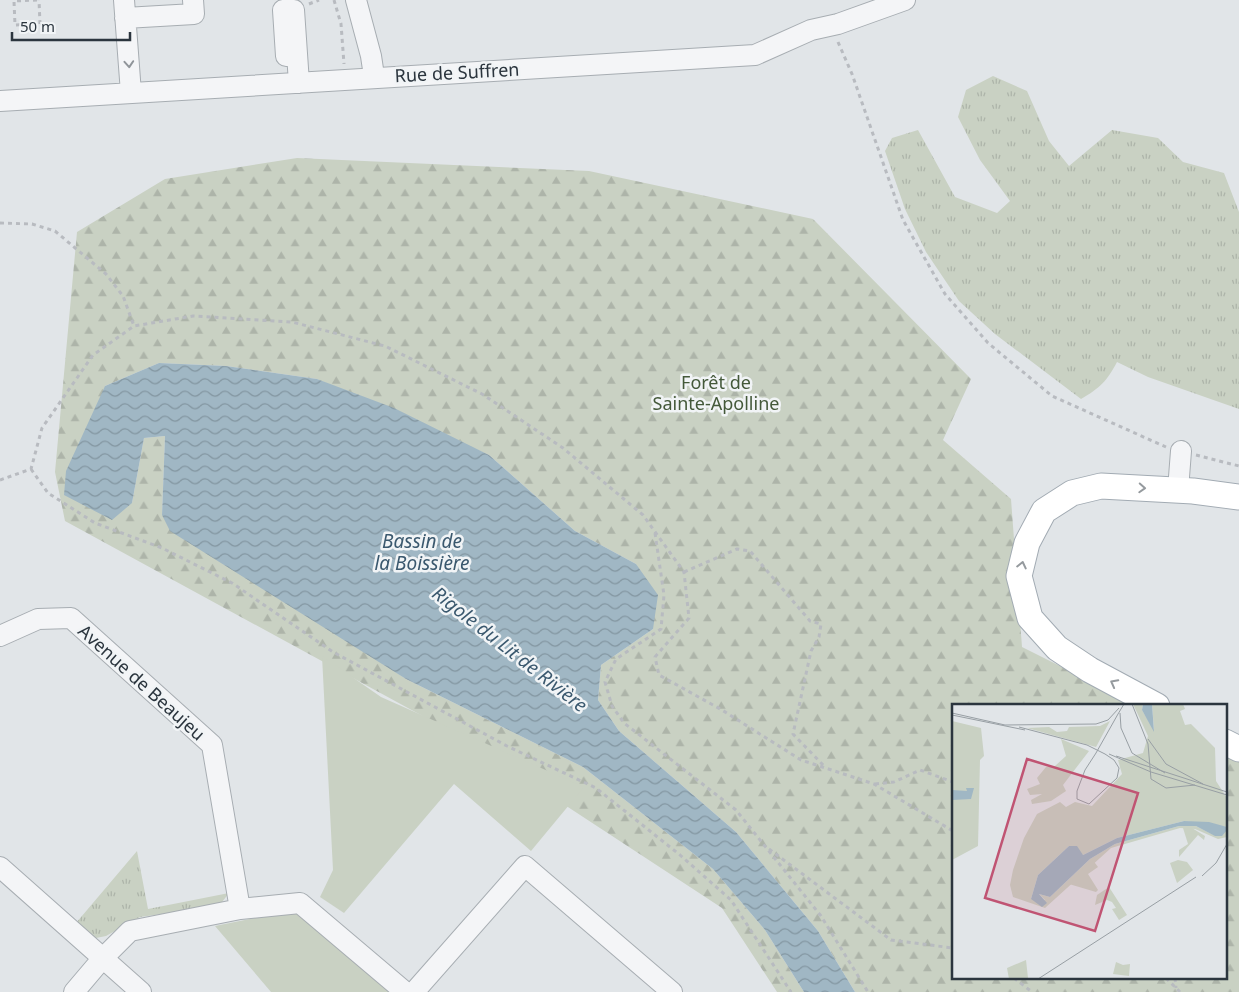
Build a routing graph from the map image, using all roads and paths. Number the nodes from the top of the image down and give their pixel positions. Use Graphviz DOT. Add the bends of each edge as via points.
graph roads {
  1 [pos="38,0"];
  2 [pos="334,0"];
  3 [pos="356,0"];
  4 [pos="905,0"];
  5 [pos="125,9"];
  6 [pos="199,9"];
  7 [pos="828,26"];
  8 [pos="297,56"];
  9 [pos="374,76"];
  10 [pos="344,80"];
  11 [pos="298,83"];
  12 [pos="130,93"];
  13 [pos="0,101"];
  14 [pos="0,224"];
  15 [pos="134,326"];
  16 [pos="1181,451"];
  17 [pos="1239,466"];
  18 [pos="31,469"];
  19 [pos="0,480"];
  20 [pos="1178,490"];
  21 [pos="1239,497"];
  22 [pos="654,531"];
  23 [pos="684,572"];
  24 [pos="0,636"];
  25 [pos="1153,704"];
  26 [pos="1226,742"];
  27 [pos="1239,749"];
  28 [pos="826,768"];
  29 [pos="952,782"];
  30 [pos="874,784"];
  31 [pos="952,830"];
  32 [pos="765,846"];
  33 [pos="0,867"];
  34 [pos="240,910"];
  35 [pos="952,948"];
  36 [pos="102,959"];
  37 [pos="1017,980"];
  38 [pos="1168,980"];
  39 [pos="1175,980"];
  40 [pos="1176,988"];
  41 [pos="74,992"];
  42 [pos="142,992"];
  43 [pos="404,992"];
  44 [pos="414,992"];
  45 [pos="672,992"];
  46 [pos="791,992"];
  47 [pos="868,992"];
  48 [pos="1032,992"];
  49 [pos="1180,992"];
  1 -- 1 [label="path" via="40,24 15,25 14,1"];
  2 -- 10 [label="path" via="341,24"];
  3 -- 9 [label="street"];
  4 -- 7 [label="street, Rue de Suffren"];
  5 -- 6 [label="street"];
  5 -- 12 [label="street, one-way"];
  7 -- 9 [label="street, Rue de Suffren" via="811,30 755,55"];
  7 -- 16 [label="path" via="852,74 903,220 946,294 988,343 1052,396 1096,418"];
  8 -- 11 [label="street"];
  9 -- 10 [label="street, Rue de Suffren"];
  10 -- 11 [label="street, Rue de Suffren"];
  11 -- 12 [label="street, Rue de Suffren"];
  12 -- 13 [label="street, Rue de Suffren"];
  14 -- 15 [label="path" via="32,224 55,231 106,274 123,296"];
  15 -- 18 [label="path" via="93,355 42,428"];
  15 -- 22 [label="path" via="193,316 292,322 384,346 482,394 563,448 643,514"];
  16 -- 17 [label="path"];
  16 -- 20 [label="street"];
  18 -- 19 [label="path"];
  18 -- 46 [label="path" via="48,493 95,523 162,548 232,583 333,652 506,746 596,788 731,900"];
  20 -- 21 [label="main road"];
  25 -- 20 [label="main road, one-way" via="1057,648 1030,618 1020,576 1027,543 1044,512 1072,493 1101,486"];
  22 -- 23 [label="path"];
  22 -- 32 [label="path" via="664,595 661,629 616,659 605,682 612,706 624,723 736,810"];
  23 -- 28 [label="path" via="689,618 655,657 658,675 722,710 801,760"];
  23 -- 28 [label="path" via="737,549 750,551 810,621 821,624 819,637 811,651 792,734"];
  24 -- 34 [label="street, Avenue de Beaujeu" via="38,619 71,618 212,745"];
  26 -- 27 [label="main road"];
  28 -- 30 [label="path"];
  29 -- 30 [label="path" via="920,770 894,782"];
  30 -- 31 [label="path"];
  32 -- 35 [label="path" via="891,940"];
  32 -- 47 [label="path" via="822,916"];
  33 -- 36 [label="street"];
  34 -- 36 [label="street" via="130,931"];
  34 -- 43 [label="street" via="300,903"];
  36 -- 41 [label="street"];
  36 -- 42 [label="street"];
  37 -- 48 [label="path"];
  38 -- 40 [label="path"];
  39 -- 40 [label="path"];
  40 -- 49 [label="path"];
  44 -- 45 [label="street" via="525,866"];
}
